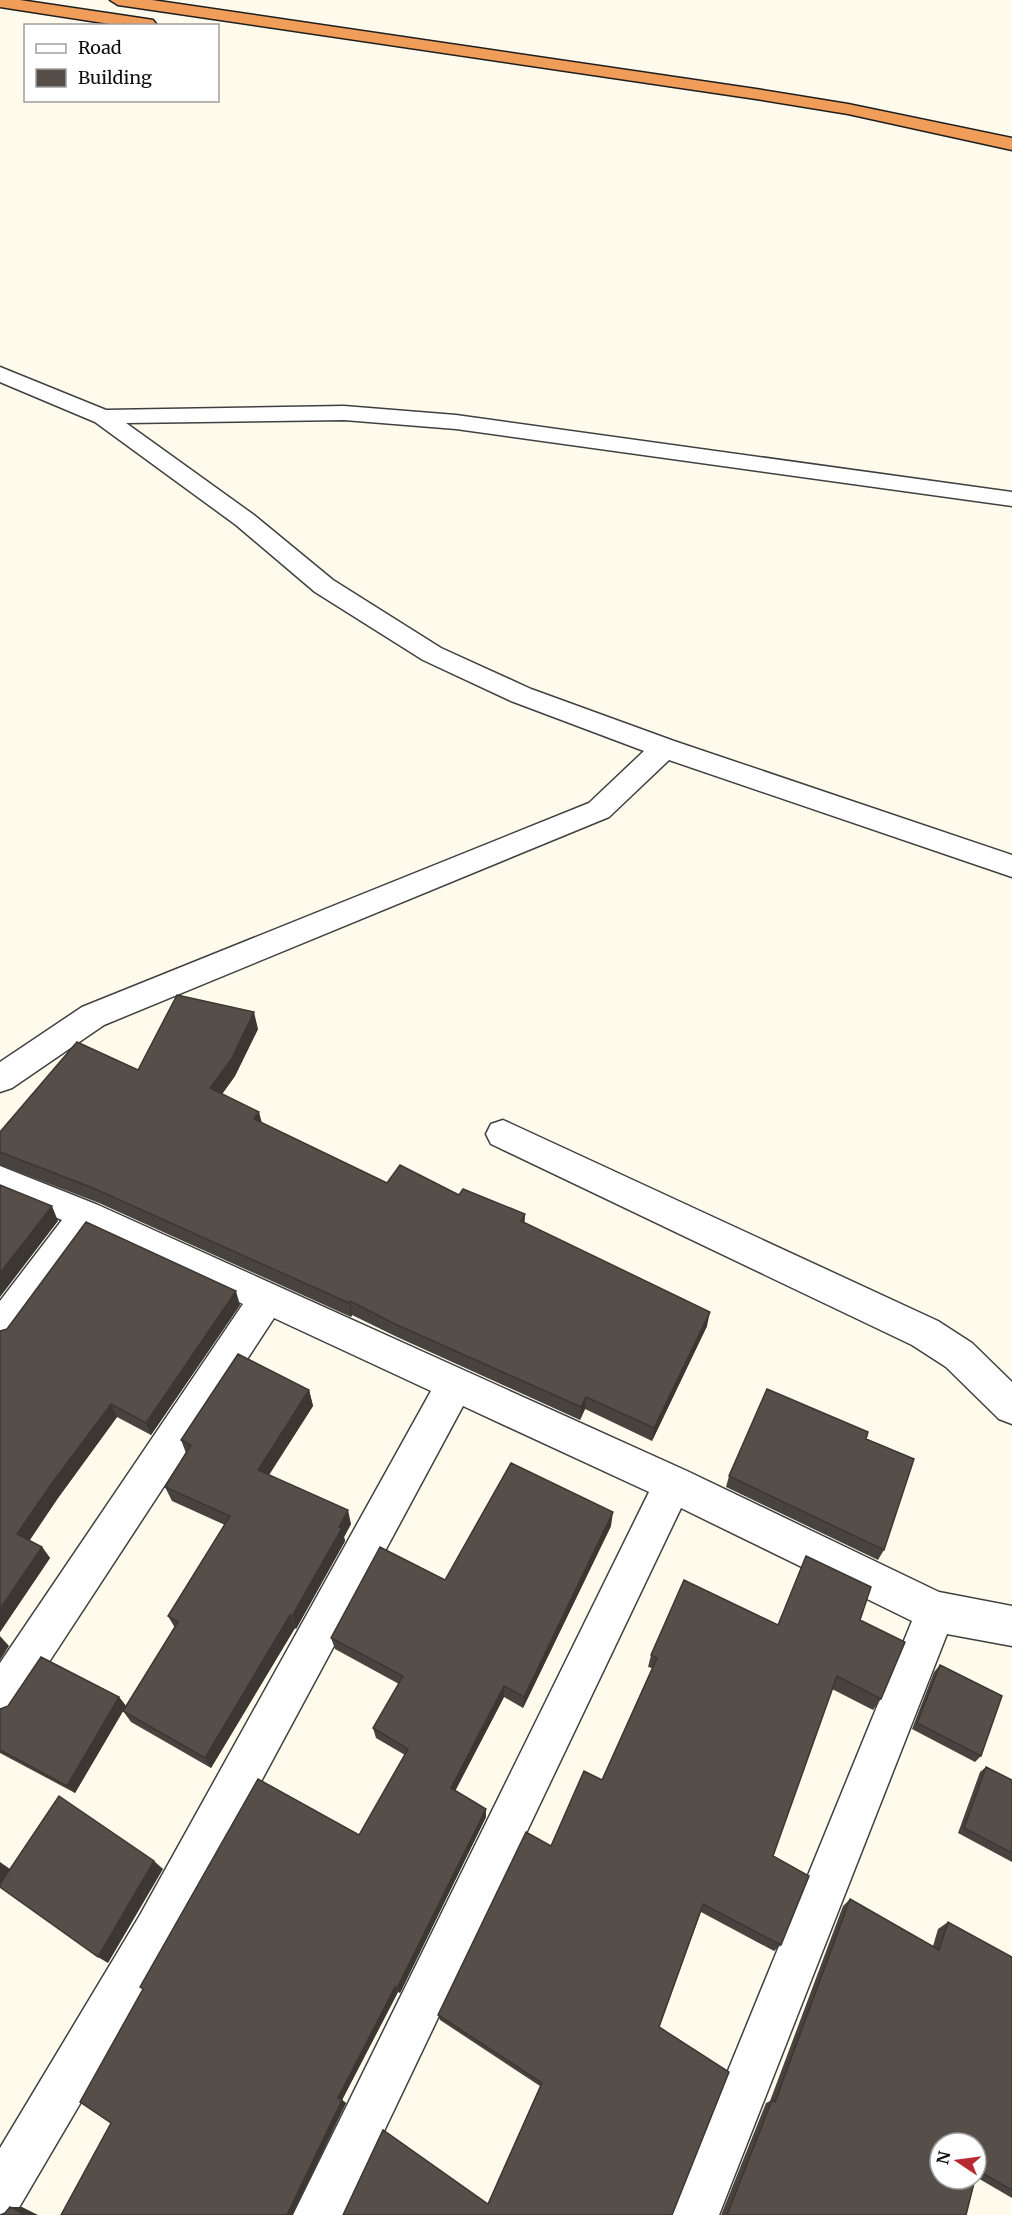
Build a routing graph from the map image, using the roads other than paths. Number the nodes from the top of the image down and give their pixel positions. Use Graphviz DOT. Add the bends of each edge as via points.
graph roads {
  1 [pos="118,0"];
  2 [pos="0,2"];
  3 [pos="146,24"];
  4 [pos="1012,144"];
  5 [pos="0,374"];
  6 [pos="103,417"];
  7 [pos="1012,499"];
  8 [pos="664,748"];
  9 [pos="1012,866"];
  10 [pos="0,1079"];
  11 [pos="503,1134"];
  12 [pos="0,1180"];
  13 [pos="86,1215"];
  14 [pos="267,1299"];
  15 [pos="0,1329"];
  16 [pos="455,1384"];
  17 [pos="1012,1407"];
  18 [pos="673,1484"];
  19 [pos="936,1612"];
  20 [pos="1012,1626"];
  21 [pos="0,1698"];
  22 [pos="0,2194"];
  23 [pos="318,2215"];
  24 [pos="694,2215"];
  1 -- 4 [label="highway" via="756,94"];
  2 -- 3 [label="highway"];
  5 -- 6 [label="street"];
  6 -- 7 [label="street" via="344,413 456,422"];
  6 -- 8 [label="street" via="245,520 324,586 432,654 520,695"];
  8 -- 9 [label="street"];
  8 -- 10 [label="street" via="600,810 93,1016"];
  11 -- 17 [label="street" via="925,1333 959,1355"];
  12 -- 13 [label="street"];
  13 -- 14 [label="street"];
  13 -- 15 [label="street"];
  14 -- 16 [label="street"];
  14 -- 21 [label="street"];
  16 -- 18 [label="street"];
  16 -- 22 [label="street" via="156,1931"];
  18 -- 19 [label="street"];
  18 -- 23 [label="street"];
  19 -- 20 [label="street"];
  19 -- 24 [label="street"];
}
